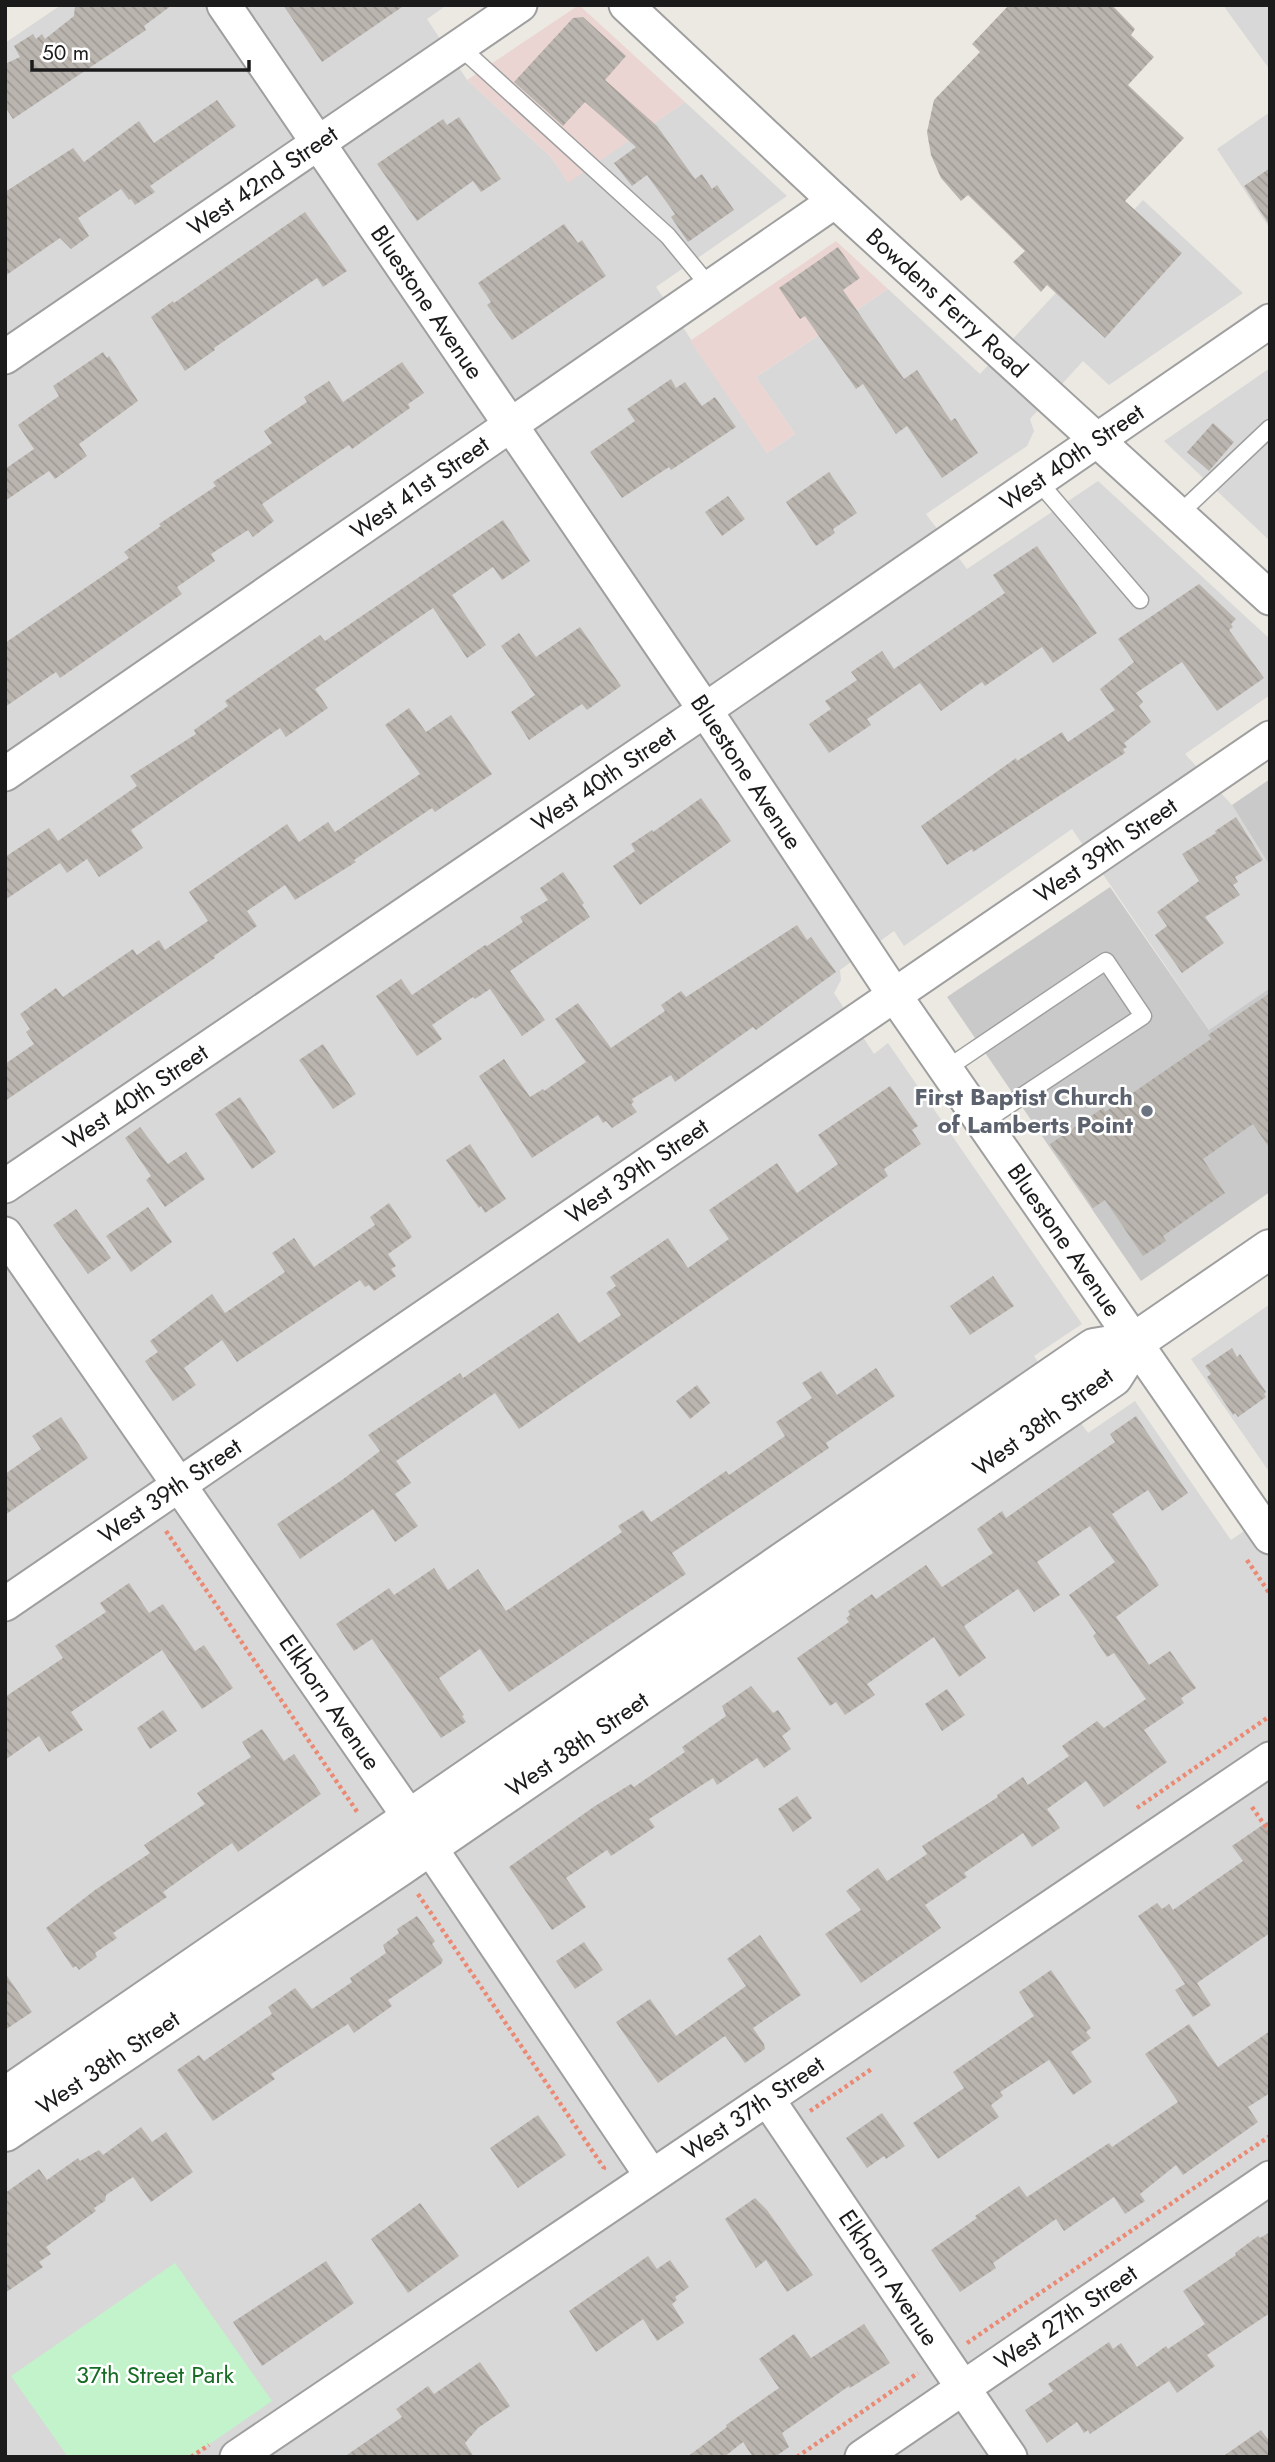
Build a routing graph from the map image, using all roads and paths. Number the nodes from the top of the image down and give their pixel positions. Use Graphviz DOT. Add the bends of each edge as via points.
graph roads {
  1 [pos="224,5"];
  2 [pos="520,5"];
  3 [pos="626,5"];
  4 [pos="459,46"];
  5 [pos="317,144"];
  6 [pos="835,201"];
  7 [pos="710,288"];
  8 [pos="1270,321"];
  9 [pos="5,357"];
  10 [pos="510,426"];
  11 [pos="1270,428"];
  12 [pos="1098,440"];
  13 [pos="1038,481"];
  14 [pos="1179,514"];
  15 [pos="1270,598"];
  16 [pos="1140,600"];
  17 [pos="705,710"];
  18 [pos="1270,738"];
  19 [pos="5,774"];
  20 [pos="895,996"];
  21 [pos="946,1069"];
  22 [pos="983,1122"];
  23 [pos="5,1186"];
  24 [pos="5,1234"];
  25 [pos="1270,1250"];
  26 [pos="1136,1341"];
  27 [pos="180,1485"];
  28 [pos="164,1529"];
  29 [pos="1256,1545"];
  30 [pos="1270,1594"];
  31 [pos="5,1604"];
  32 [pos="1267,1767"];
  33 [pos="1251,1804"];
  34 [pos="348,1822"];
  35 [pos="419,1833"];
  36 [pos="1270,1833"];
  37 [pos="412,1884"];
  38 [pos="875,2066"];
  39 [pos="5,2097"];
  40 [pos="768,2100"];
  41 [pos="817,2122"];
  42 [pos="5,2132"];
  43 [pos="1270,2136"];
  44 [pos="604,2168"];
  45 [pos="651,2175"];
  46 [pos="1270,2178"];
  47 [pos="959,2333"];
  48 [pos="911,2363"];
  49 [pos="963,2388"];
  50 [pos="237,2457"];
  51 [pos="797,2457"];
  52 [pos="862,2457"];
  53 [pos="1010,2457"];
  1 -- 5 [label="street, Bluestone Avenue"];
  2 -- 4 [label="street, West 42nd Street"];
  3 -- 6 [label="street, Bowdens Ferry Road"];
  4 -- 5 [label="street, West 42nd Street"];
  4 -- 7 [label="lane" via="667,236"];
  5 -- 9 [label="street, West 42nd Street"];
  5 -- 10 [label="street, Bluestone Avenue"];
  6 -- 7 [label="street, West 41st Street"];
  6 -- 12 [label="street, Bowdens Ferry Road"];
  7 -- 10 [label="street, West 41st Street"];
  8 -- 12 [label="street, West 40th Street"];
  10 -- 17 [label="street, Bluestone Avenue"];
  10 -- 19 [label="street, West 41st Street"];
  11 -- 14 [label="lane"];
  12 -- 13 [label="street, West 40th Street"];
  12 -- 14 [label="street, Bowdens Ferry Road"];
  13 -- 16 [label="lane"];
  13 -- 17 [label="street, West 40th Street"];
  14 -- 15 [label="street, Bowdens Ferry Road"];
  17 -- 20 [label="street, Bluestone Avenue"];
  17 -- 23 [label="street, West 40th Street"];
  18 -- 20 [label="street, West 39th Street"];
  20 -- 21 [label="street, Bluestone Avenue"];
  20 -- 27 [label="street, West 39th Street"];
  21 -- 22 [label="street, Bluestone Avenue"];
  21 -- 22 [label="lane" via="1106,961 1143,1016"];
  22 -- 26 [label="street, Bluestone Avenue"];
  24 -- 27 [label="street, Elkhorn Avenue"];
  25 -- 26 [label="street, West 38th Street"];
  26 -- 29 [label="street, Bluestone Avenue"];
  26 -- 35 [label="street, West 38th Street" via="1113,1377"];
  27 -- 31 [label="street, West 39th Street"];
  27 -- 35 [label="street, Elkhorn Avenue"];
  28 -- 34 [label="path" via="360,1814"];
  29 -- 30 [label="path"];
  32 -- 40 [label="street, West 37th Street"];
  33 -- 36 [label="path"];
  35 -- 39 [label="street, West 38th Street"];
  35 -- 42 [label="street, West 38th Street"];
  35 -- 45 [label="street, Elkhorn Avenue"];
  37 -- 44 [label="path"];
  38 -- 41 [label="path" via="810,2111"];
  40 -- 45 [label="street, West 37th Street"];
  40 -- 49 [label="street, Elkhorn Avenue"];
  43 -- 47 [label="path" via="967,2344"];
  45 -- 50 [label="street, West 37th Street"];
  46 -- 49 [label="street, West 27th Street"];
  48 -- 51 [label="path" via="919,2374"];
  49 -- 52 [label="street, West 27th Street"];
  49 -- 53 [label="street, Elkhorn Avenue"];
}
